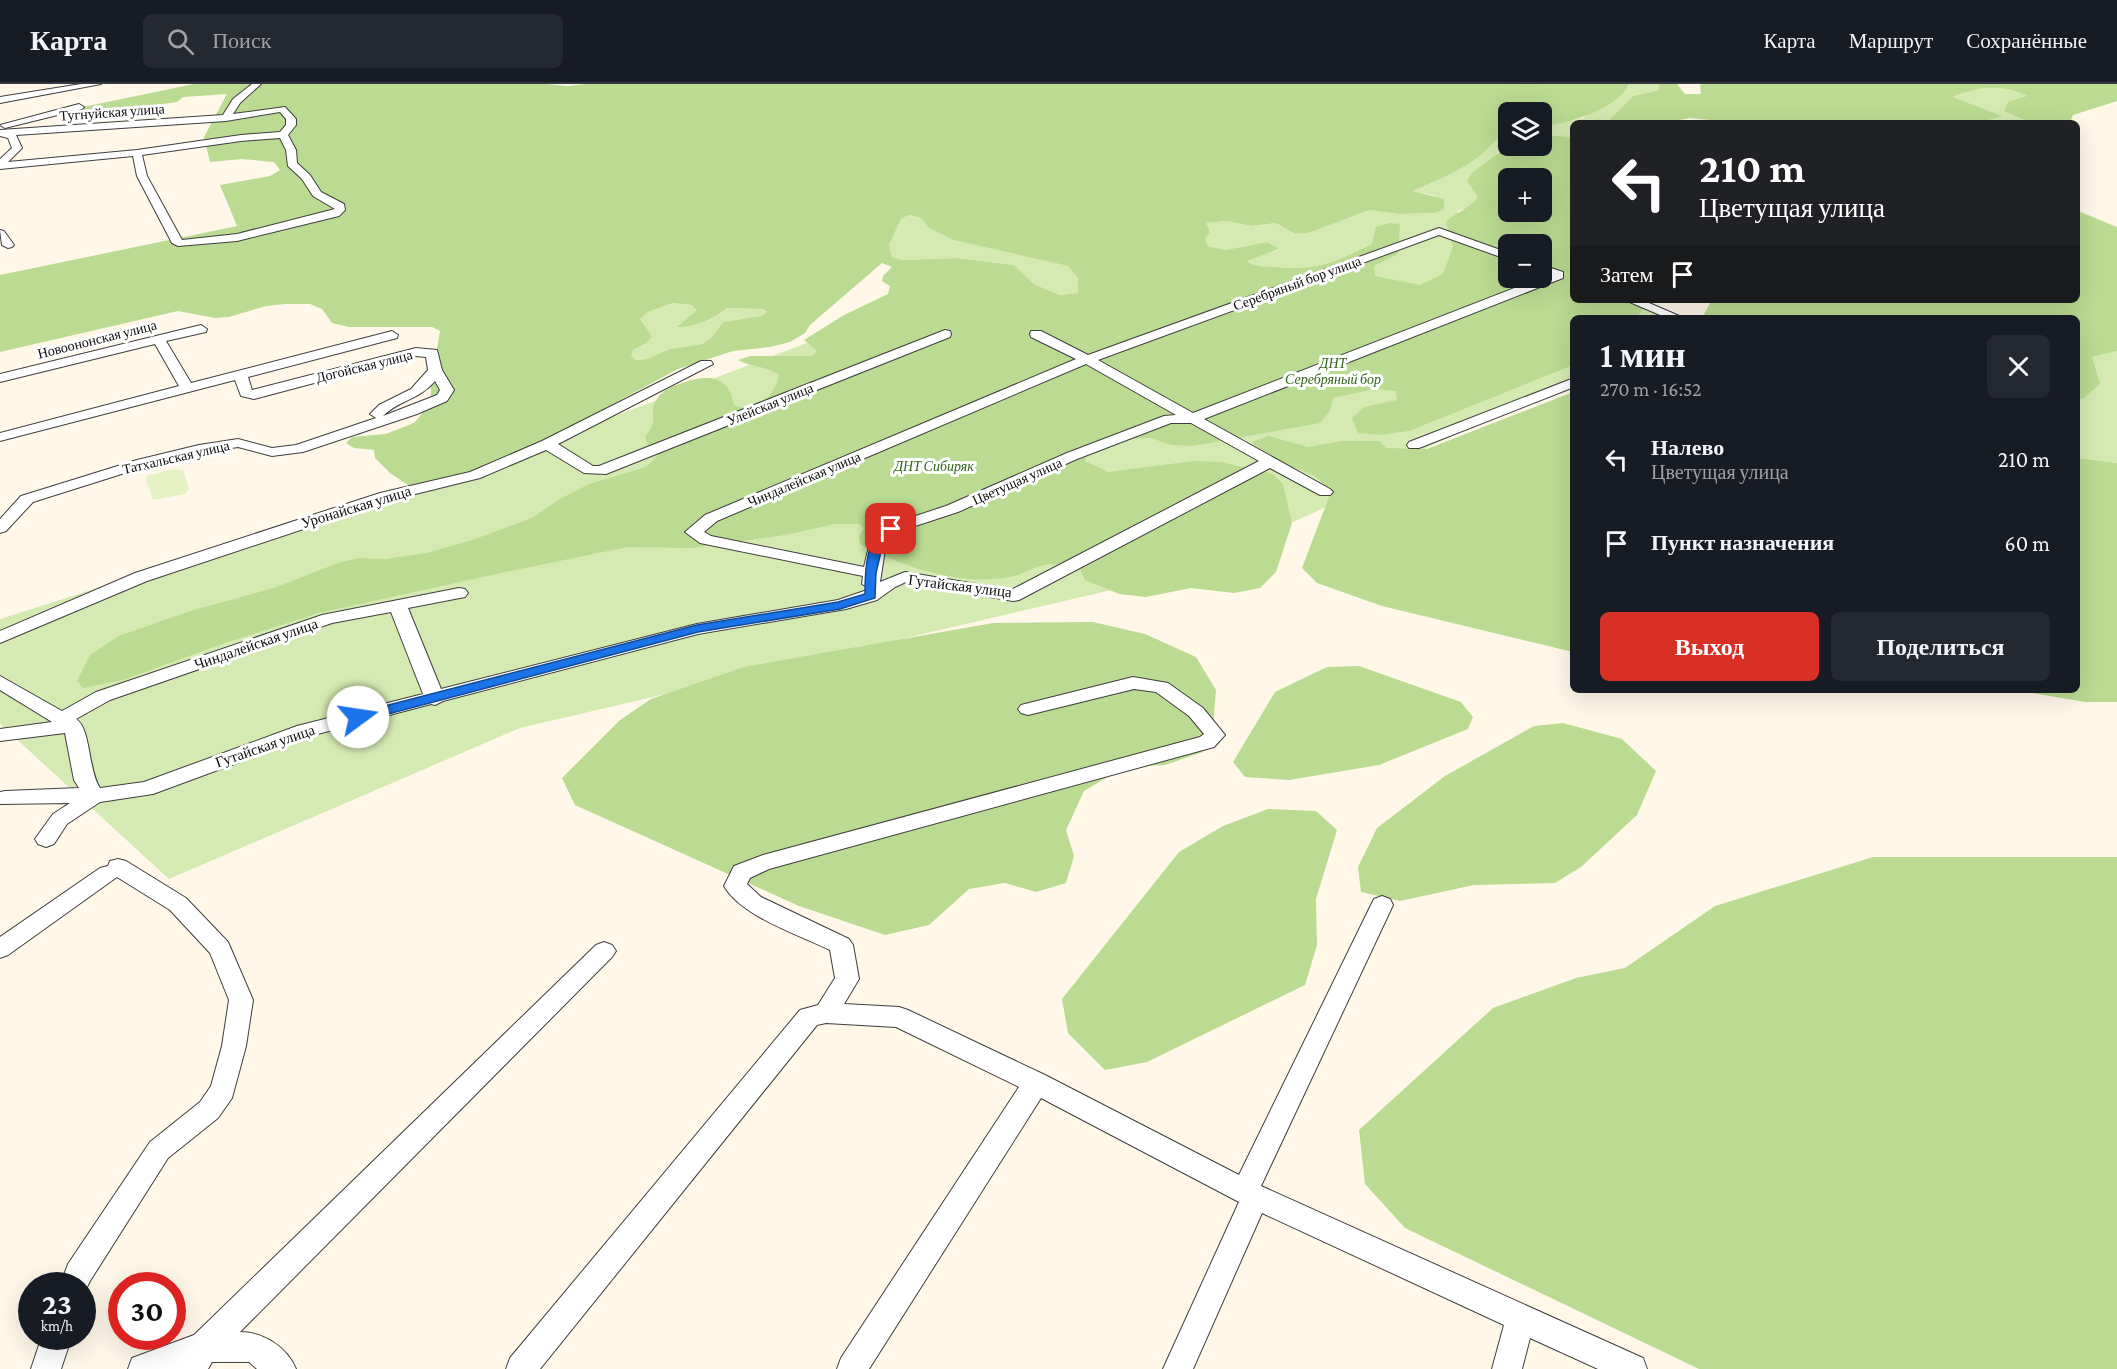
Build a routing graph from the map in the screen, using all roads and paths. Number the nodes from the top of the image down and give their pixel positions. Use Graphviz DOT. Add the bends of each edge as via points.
graph roads {
  1 [pos="97,84"];
  2 [pos="257,84"];
  3 [pos="0,100"];
  4 [pos="79,107"];
  5 [pos="226,118"];
  6 [pos="247,120"];
  7 [pos="51,129"];
  8 [pos="1,134"];
  9 [pos="283,135"];
  10 [pos="15,144"];
  11 [pos="137,153"];
  12 [pos="0,166"];
  13 [pos="0,233"];
  14 [pos="8,245"];
  15 [pos="1498,253"];
  16 [pos="1552,273"];
  17 [pos="1559,275"];
  18 [pos="1570,279"];
  19 [pos="1639,303"];
  20 [pos="1670,315"];
  21 [pos="201,329"];
  22 [pos="945,334"];
  23 [pos="1035,334"];
  24 [pos="392,335"];
  25 [pos="158,339"];
  26 [pos="1085,360"];
  27 [pos="706,364"];
  28 [pos="435,370"];
  29 [pos="240,374"];
  30 [pos="0,378"];
  31 [pos="1570,384"];
  32 [pos="187,388"];
  33 [pos="1190,419"];
  34 [pos="364,426"];
  35 [pos="0,437"];
  36 [pos="547,444"];
  37 [pos="1414,445"];
  38 [pos="1269,462"];
  39 [pos="1325,492"];
  40 [pos="0,528"];
  41 [pos="870,573"];
  42 [pos="459,593"];
  43 [pos="871,596"];
  44 [pos="398,606"];
  45 [pos="0,638"];
  46 [pos="0,682"];
  47 [pos="435,699"];
  48 [pos="1028,709"];
  49 [pos="67,722"];
  50 [pos="0,735"];
  51 [pos="95,796"];
  52 [pos="5,798"];
  53 [pos="46,839"];
  54 [pos="1382,904"];
  55 [pos="0,949"];
  56 [pos="604,951"];
  57 [pos="826,1013"];
  58 [pos="1036,1083"];
  59 [pos="1250,1195"];
  60 [pos="79,1272"];
  61 [pos="1521,1317"];
  62 [pos="52,1350"];
  63 [pos="197,1358"];
  64 [pos="46,1369"];
  65 [pos="143,1369"];
  66 [pos="281,1369"];
  67 [pos="521,1369"];
  68 [pos="852,1369"];
  69 [pos="1178,1369"];
  70 [pos="1507,1369"];
  71 [pos="1632,1369"];
  1 -- 3 [label="street"];
  2 -- 5 [label="street" via="236,101"];
  4 -- 8 [label="street" via="29,117"];
  5 -- 6 [label="street"];
  5 -- 7 [label="street, Тугнуйская улица"];
  5 -- 9 [label="street" via="282,109 291,119"];
  7 -- 8 [label="street, Тугнуйская улица"];
  7 -- 10 [label="street"];
  8 -- 10 [label="street" via="12,136"];
  9 -- 11 [label="street"];
  9 -- 11 [label="street" via="291,150 292,165 317,194 340,206 340,210 275,228 186,243 178,243 142,176"];
  10 -- 12 [label="street"];
  11 -- 12 [label="street"];
  13 -- 14 [label="street"];
  15 -- 26 [label="street, Серебряный бор улица" via="1439,231"];
  16 -- 17 [label="street"];
  17 -- 18 [label="street"];
  17 -- 33 [label="street"];
  19 -- 20 [label="street"];
  21 -- 25 [label="street, Новоононская улица"];
  22 -- 36 [label="street, Улейская улица" via="601,471 594,472"];
  23 -- 26 [label="street"];
  24 -- 29 [label="street, Догойская улица"];
  25 -- 30 [label="street, Новоононская улица"];
  25 -- 32 [label="street"];
  26 -- 33 [label="street"];
  26 -- 41 [label="street, Чиндалейская улица" via="711,518 693,532 706,540"];
  27 -- 36 [label="street, Уронайская улица"];
  28 -- 29 [label="street, Догойская улица" via="432,352 416,352 254,395 246,393"];
  28 -- 34 [label="street, Догойская улица" via="428,382 410,396 382,407"];
  28 -- 34 [label="street, Татхальская улица" via="447,390 442,398"];
  29 -- 32 [label="street, Догойская улица"];
  31 -- 37 [label="street"];
  32 -- 35 [label="street, Догойская улица"];
  33 -- 38 [label="street"];
  33 -- 41 [label="street, Цветущая улица" via="1169,419 952,509 891,529 878,542"];
  34 -- 40 [label="street, Татхальская улица" via="298,449 272,452 238,443 142,464 27,499"];
  36 -- 45 [label="street, Уронайская улица" via="475,474 386,496 141,577"];
  38 -- 39 [label="street"];
  38 -- 43 [label="street, Гутайская улица" via="1013,596 905,577"];
  41 -- 43 [label="street, Цветущая улица"];
  42 -- 44 [label="street, Чиндалейская улица"];
  43 -- 47 [label="street, Гутайская улица" via="840,605 697,629"];
  44 -- 47 [label="street"];
  44 -- 49 [label="street, Чиндалейская улица" via="317,623 103,696"];
  46 -- 49 [label="street"];
  47 -- 51 [label="street, Гутайская улица" via="304,731 146,789"];
  48 -- 57 [label="street" via="1133,683 1161,687 1196,712 1215,735 1207,742 763,862 742,872 735,886 753,903 841,945 846,979"];
  49 -- 50 [label="street"];
  49 -- 51 [label="street" via="84,780"];
  51 -- 52 [label="street, Гутайская улица"];
  51 -- 53 [label="street" via="60,819"];
  54 -- 59 [label="street"];
  55 -- 60 [label="street" via="113,870 178,904 220,948 241,1000 223,1090 209,1110 159,1150"];
  56 -- 63 [label="street"];
  57 -- 58 [label="street" via="899,1017"];
  57 -- 67 [label="street" via="809,1017"];
  58 -- 59 [label="street"];
  58 -- 68 [label="street"];
  59 -- 61 [label="street"];
  59 -- 69 [label="street"];
  61 -- 70 [label="street"];
  61 -- 71 [label="street"];
  62 -- 64 [label="street"];
  63 -- 65 [label="street"];
  63 -- 66 [label="street" via="254,1347"];
}
